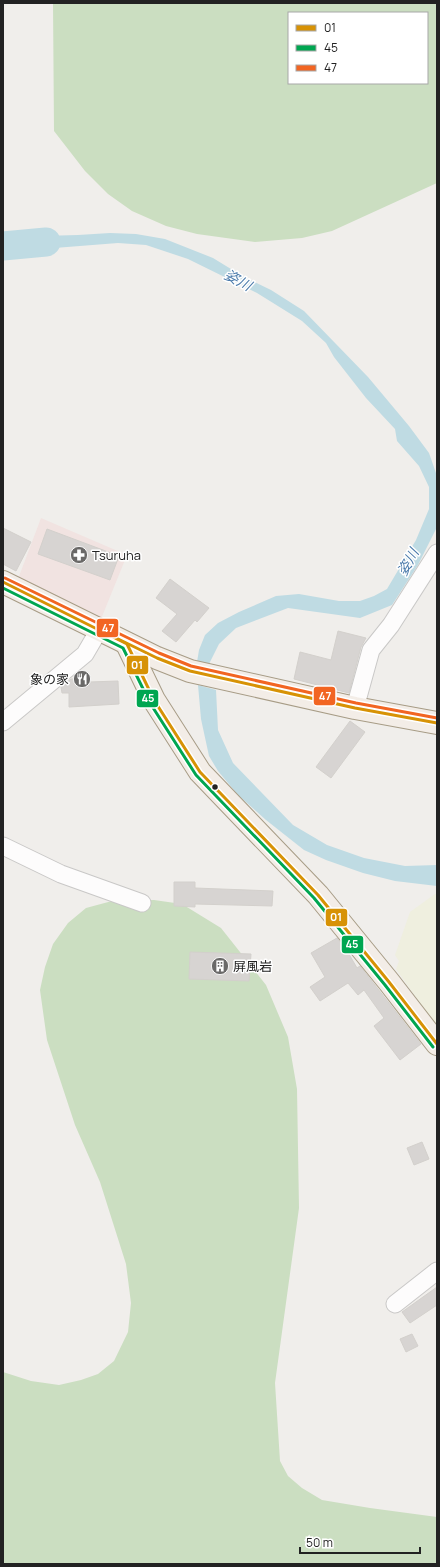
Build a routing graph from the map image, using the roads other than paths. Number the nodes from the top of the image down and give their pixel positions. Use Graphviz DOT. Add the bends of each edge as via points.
graph roads {
  1 [pos="437,553"];
  2 [pos="3,582"];
  3 [pos="99,630"];
  4 [pos="127,644"];
  5 [pos="355,708"];
  6 [pos="3,722"];
  7 [pos="437,723"];
  8 [pos="3,846"];
  9 [pos="142,903"];
  10 [pos="437,1044"];
  11 [pos="437,1271"];
  12 [pos="395,1304"];
  1 -- 5 [label="street" via="391,625 371,650"];
  2 -- 3 [label="main road"];
  3 -- 4 [label="main road"];
  3 -- 6 [label="street" via="85,654"];
  4 -- 5 [label="main road" via="190,670"];
  4 -- 10 [label="main road" via="154,700 200,772 318,895"];
  5 -- 7 [label="main road"];
  8 -- 9 [label="street" via="61,874"];
  11 -- 12 [label="street"];
}
